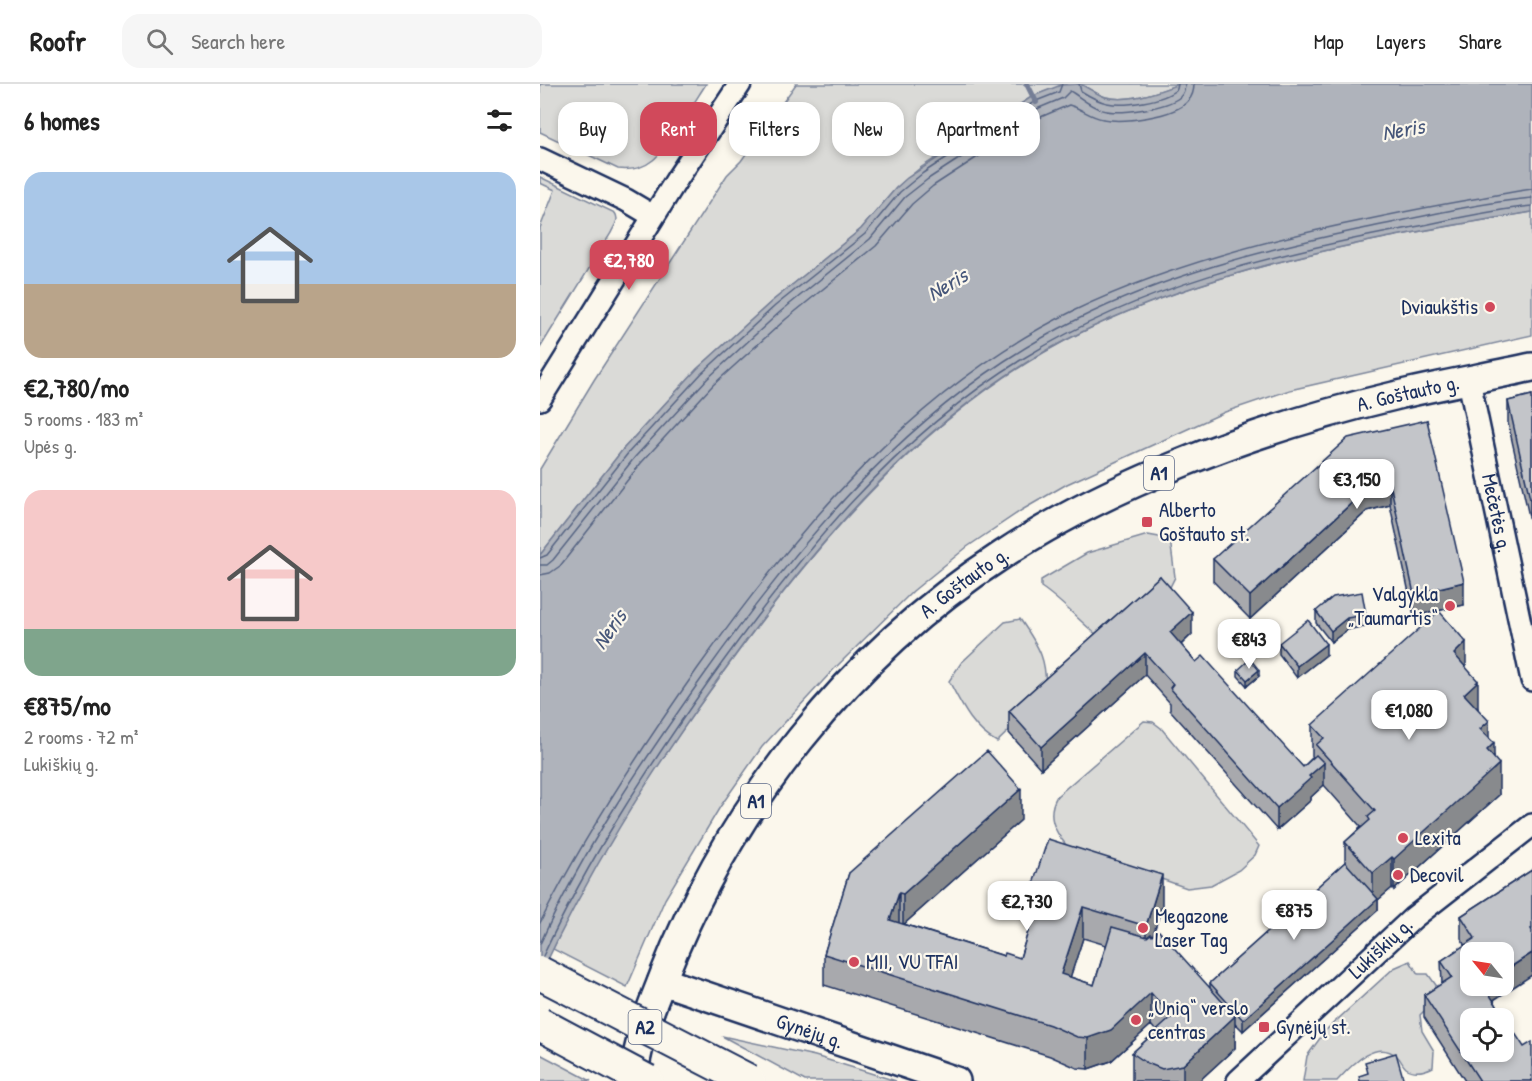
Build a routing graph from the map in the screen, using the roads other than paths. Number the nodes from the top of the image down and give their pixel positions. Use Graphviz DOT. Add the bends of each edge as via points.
graph roads {
  1 [pos="740,84"];
  2 [pos="540,159"];
  3 [pos="653,216"];
  4 [pos="1532,367"];
  5 [pos="1469,381"];
  6 [pos="540,399"];
  7 [pos="1532,680"];
  8 [pos="1532,825"];
  9 [pos="540,973"];
  10 [pos="662,981"];
  11 [pos="540,1024"];
  12 [pos="632,1081"];
  13 [pos="647,1081"];
  14 [pos="749,1081"];
  15 [pos="956,1081"];
  16 [pos="1238,1081"];
  1 -- 3 [label="street"];
  2 -- 3 [label="street"];
  3 -- 6 [label="street"];
  4 -- 5 [label="main road, A. Goštauto g. / A1"];
  5 -- 7 [label="street, Mečetės g."];
  5 -- 10 [label="main road, A. Goštauto g. / A1" via="1289,424 1185,461 1045,529 957,586 848,685 775,773 706,880"];
  8 -- 16 [label="street, Lukiškių g." via="1413,918"];
  9 -- 14 [label="highway, A2, bridge"];
  10 -- 12 [label="main road, A. Goštauto g. / A1" via="643,1033"];
  10 -- 15 [label="main road, Gynėjų g."];
  11 -- 13 [label="highway, A2, bridge"];
}
